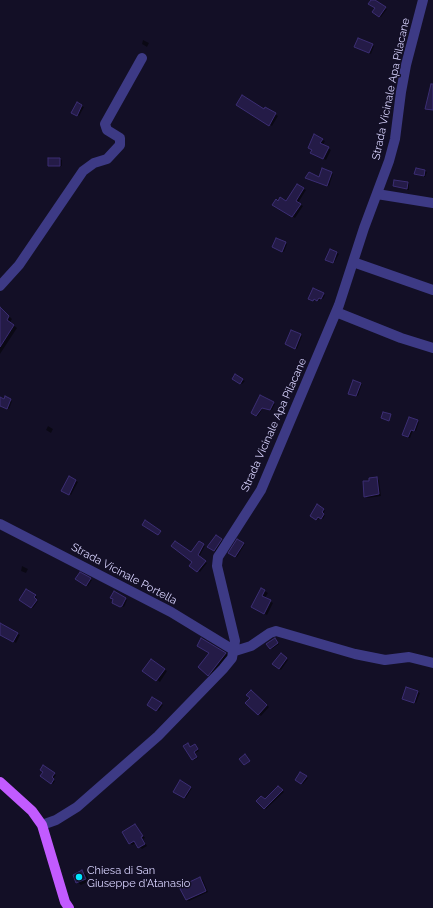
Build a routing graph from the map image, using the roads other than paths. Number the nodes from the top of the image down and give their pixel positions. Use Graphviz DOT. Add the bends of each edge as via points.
graph roads {
  1 [pos="423,0"];
  2 [pos="142,58"];
  3 [pos="377,194"];
  4 [pos="433,203"];
  5 [pos="353,262"];
  6 [pos="0,286"];
  7 [pos="433,290"];
  8 [pos="336,312"];
  9 [pos="433,348"];
  10 [pos="0,524"];
  11 [pos="235,651"];
  12 [pos="433,663"];
  13 [pos="0,782"];
  14 [pos="42,826"];
  15 [pos="69,908"];
  1 -- 3 [label="street, Strada Vicinale Apa Pilacane" via="402,86 390,161"];
  2 -- 6 [label="street" via="105,124 107,130 120,138 120,145 107,159 94,163 83,171 19,265"];
  3 -- 4 [label="street"];
  3 -- 5 [label="street, Strada Vicinale Apa Pilacane"];
  5 -- 7 [label="street"];
  5 -- 8 [label="street, Strada Vicinale Apa Pilacane"];
  8 -- 9 [label="street"];
  8 -- 11 [label="street, Strada Vicinale Apa Pilacane" via="261,490 218,556 217,566 235,641"];
  10 -- 11 [label="street, Strada Vicinale Portella" via="171,612"];
  11 -- 12 [label="street" via="251,646 276,631 363,656 385,660 409,657"];
  11 -- 14 [label="street" via="223,669 158,736 77,807"];
  13 -- 14 [label="main road" via="32,811"];
  14 -- 15 [label="main road"];
}
